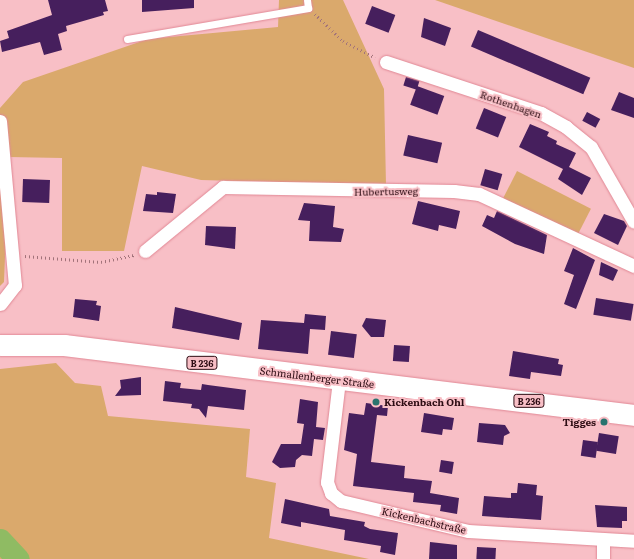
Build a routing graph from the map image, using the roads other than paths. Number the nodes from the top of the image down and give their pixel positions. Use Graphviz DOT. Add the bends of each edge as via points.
graph roads {
  1 [pos="308,0"];
  2 [pos="127,39"];
  3 [pos="386,62"];
  4 [pos="0,121"];
  5 [pos="634,222"];
  6 [pos="145,251"];
  7 [pos="634,266"];
  8 [pos="0,304"];
  9 [pos="0,345"];
  10 [pos="339,380"];
  11 [pos="634,415"];
  12 [pos="603,541"];
  13 [pos="634,541"];
  14 [pos="603,559"];
  1 -- 2 [label="lane" via="308,8"];
  3 -- 5 [label="street, Rothenhagen" via="541,113 566,127 591,147"];
  4 -- 8 [label="street" via="15,285"];
  6 -- 7 [label="street, Hubertusweg" via="223,187 454,191 478,194"];
  9 -- 10 [label="main road, Schmallenberger Straße / B 236" via="64,345"];
  10 -- 11 [label="main road, Schmallenberger Straße / B 236"];
  10 -- 12 [label="street, Kickenbachstraße" via="327,482 331,493 341,501 468,531"];
  12 -- 13 [label="street, Kickenbachstraße"];
  12 -- 14 [label="street"];
}
